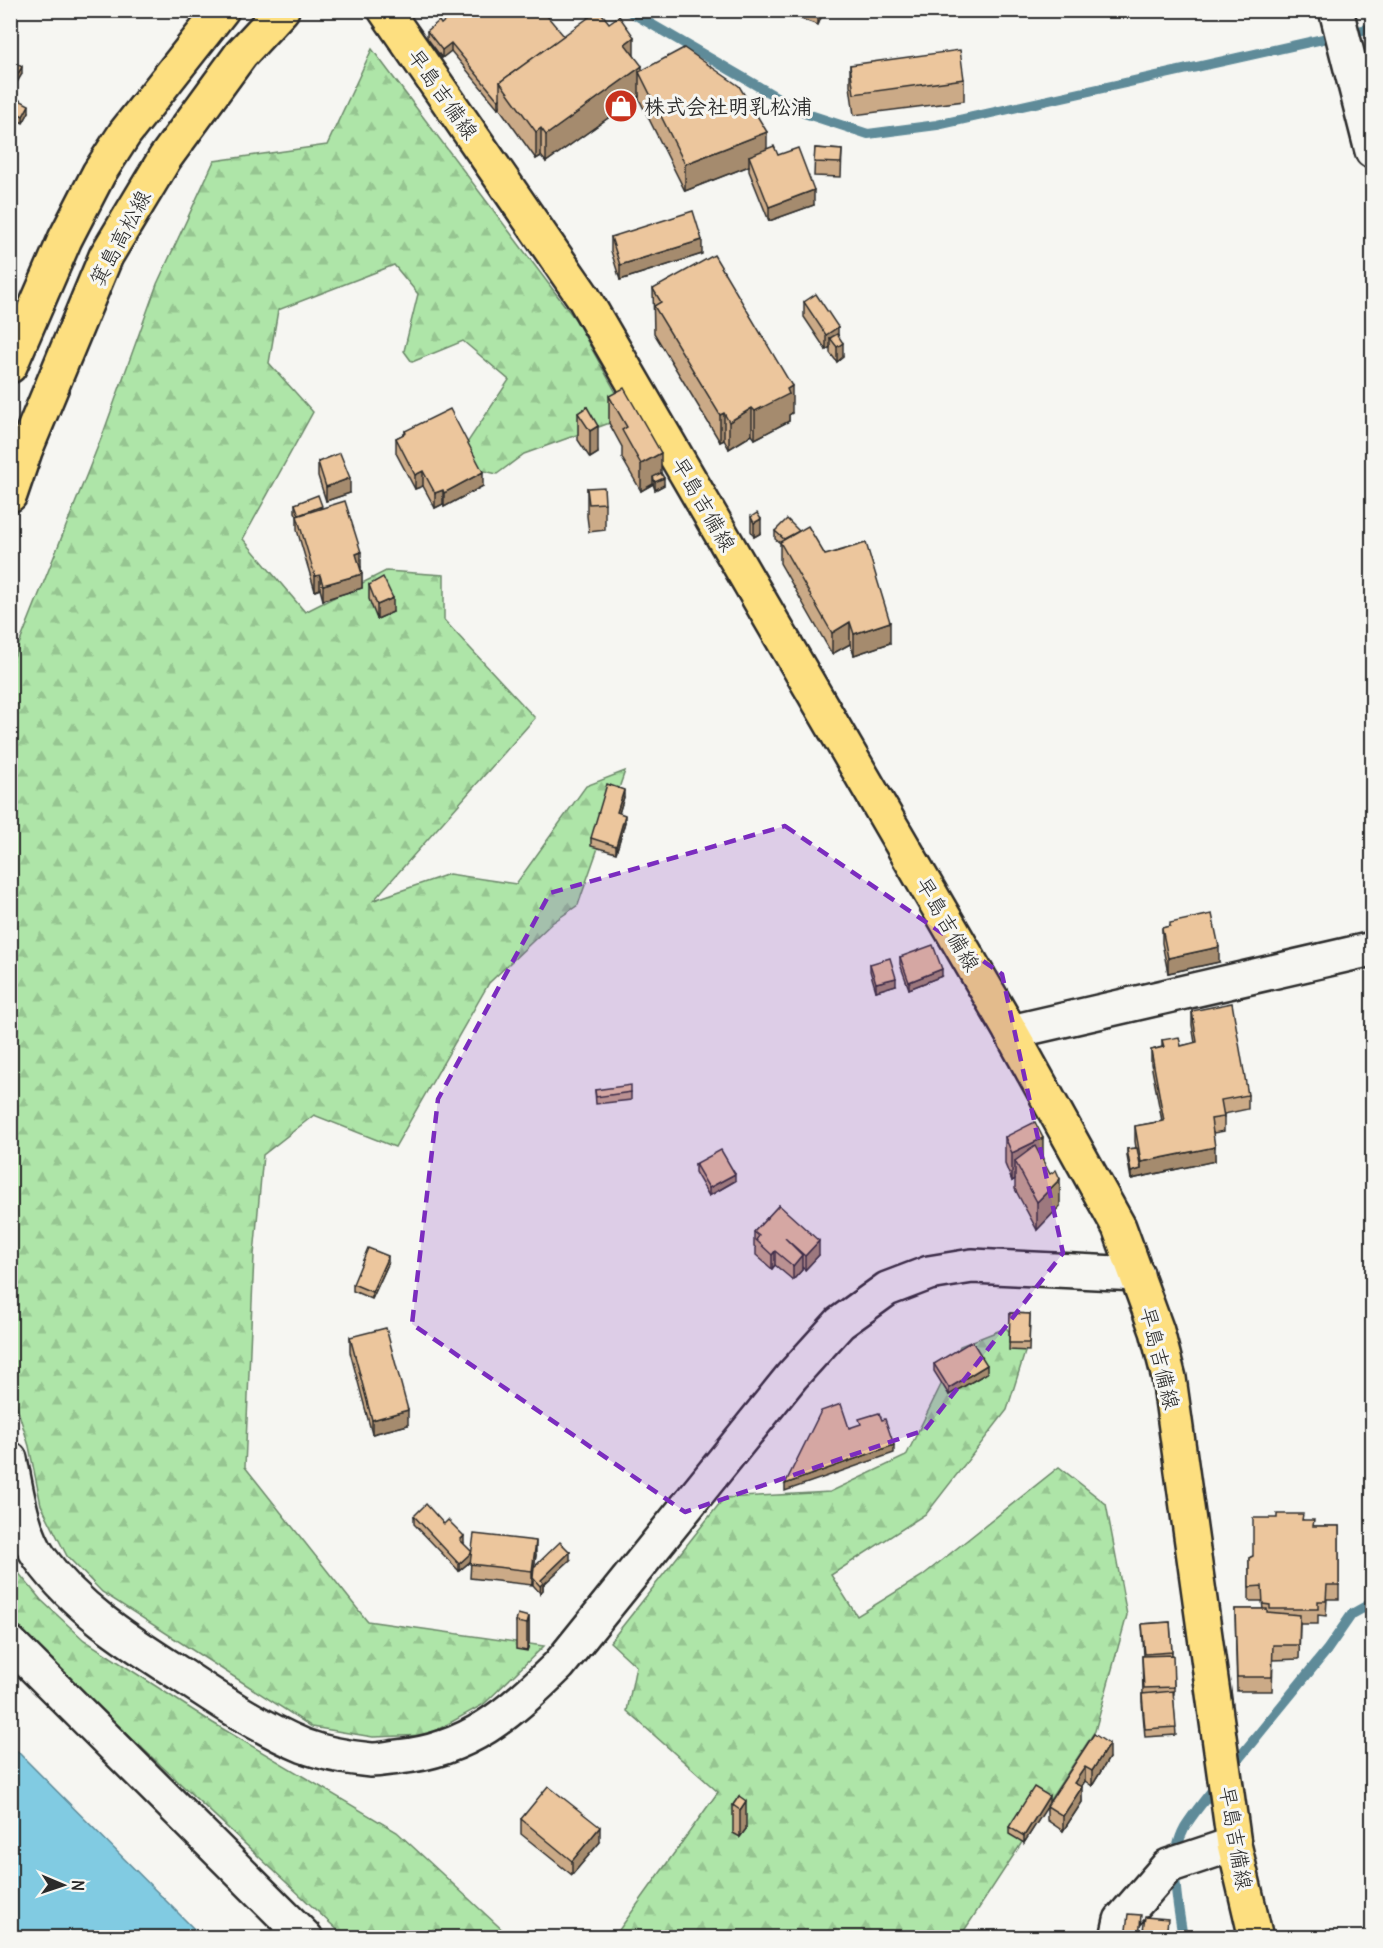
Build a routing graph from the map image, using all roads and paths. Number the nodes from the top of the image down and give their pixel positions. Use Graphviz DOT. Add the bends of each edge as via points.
graph roads {
  1 [pos="222,10"];
  2 [pos="282,10"];
  3 [pos="385,10"];
  4 [pos="1342,30"];
  5 [pos="1372,151"];
  6 [pos="10,366"];
  7 [pos="10,495"];
  8 [pos="1372,949"];
  9 [pos="1011,1032"];
  10 [pos="1137,1274"];
  11 [pos="10,1459"];
  12 [pos="10,1643"];
  13 [pos="1234,1844"];
  14 [pos="306,1938"];
  15 [pos="1117,1938"];
  16 [pos="1257,1938"];
  1 -- 6 [label="main road" via="125,133 99,173 65,239"];
  2 -- 7 [label="main road, 箕島高松線" via="240,54 165,158 106,256"];
  3 -- 9 [label="main road, 早島吉備線" via="584,298"];
  4 -- 5 [label="street"];
  8 -- 9 [label="street"];
  9 -- 10 [label="main road, 早島吉備線" via="1119,1227"];
  10 -- 11 [label="street" via="972,1266 928,1273 887,1289 840,1323 792,1376 559,1665 522,1702 483,1731 417,1755 372,1760 306,1747 242,1715 106,1626 74,1597 39,1556 20,1509"];
  10 -- 13 [label="main road, 早島吉備線" via="1169,1378"];
  12 -- 14 [label="street"];
  13 -- 15 [label="street" via="1179,1863 1121,1920"];
  13 -- 16 [label="main road, 早島吉備線"];
}
